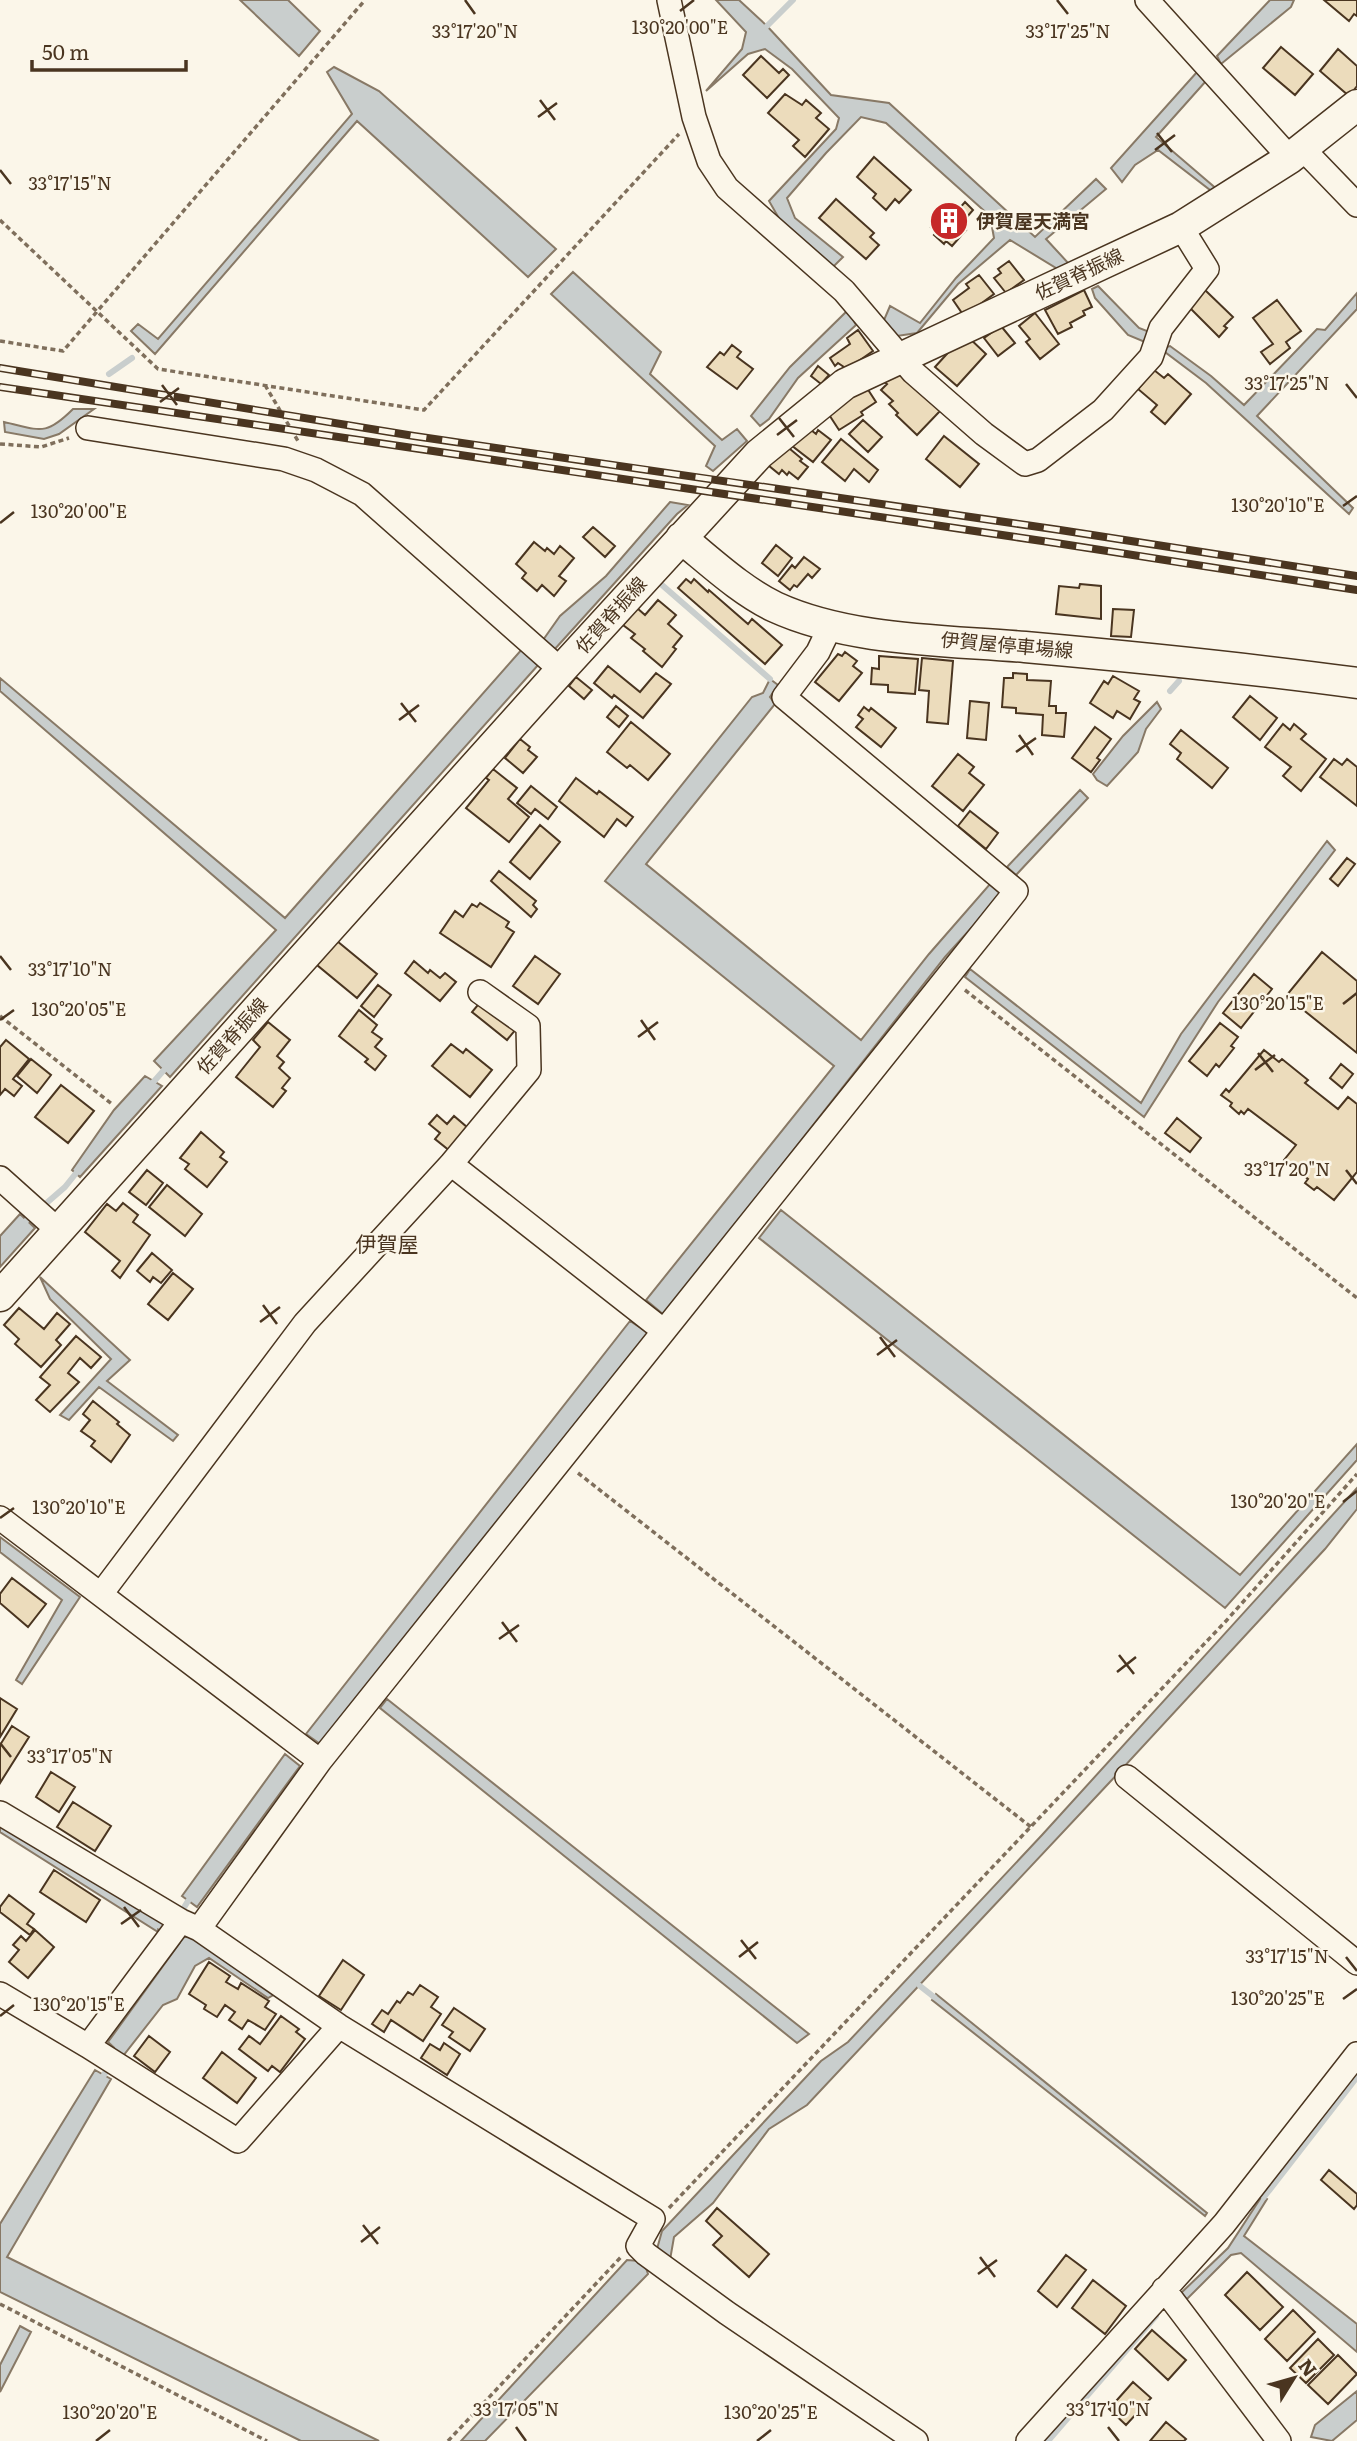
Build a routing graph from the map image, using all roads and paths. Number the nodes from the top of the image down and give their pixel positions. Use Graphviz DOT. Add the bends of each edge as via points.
graph roads {
  1 [pos="365,0"];
  2 [pos="669,0"];
  3 [pos="1147,0"];
  4 [pos="1357,105"];
  5 [pos="694,117"];
  6 [pos="1296,154"];
  7 [pos="1357,205"];
  8 [pos="0,220"];
  9 [pos="1181,228"];
  10 [pos="96,312"];
  11 [pos="0,341"];
  12 [pos="900,356"];
  13 [pos="265,385"];
  14 [pos="88,428"];
  15 [pos="0,444"];
  16 [pos="300,444"];
  17 [pos="681,538"];
  18 [pos="830,626"];
  19 [pos="561,670"];
  20 [pos="1357,683"];
  21 [pos="947,976"];
  22 [pos="480,992"];
  23 [pos="0,1016"];
  24 [pos="112,1104"];
  25 [pos="451,1164"];
  26 [pos="0,1178"];
  27 [pos="54,1226"];
  28 [pos="0,1296"];
  29 [pos="1357,1298"];
  30 [pos="664,1331"];
  31 [pos="561,1460"];
  32 [pos="1357,1474"];
  33 [pos="0,1518"];
  34 [pos="101,1594"];
  35 [pos="309,1753"];
  36 [pos="1127,1777"];
  37 [pos="0,1814"];
  38 [pos="1031,1827"];
  39 [pos="190,1925"];
  40 [pos="1357,1963"];
  41 [pos="0,1994"];
  42 [pos="339,2026"];
  43 [pos="94,2050"];
  44 [pos="1357,2054"];
  45 [pos="653,2219"];
  46 [pos="647,2254"];
  47 [pos="1164,2289"];
  48 [pos="0,2304"];
  49 [pos="267,2441"];
  50 [pos="449,2441"];
  51 [pos="916,2441"];
  52 [pos="1028,2441"];
  53 [pos="1279,2441"];
  1 -- 10 [label="path"];
  2 -- 5 [label="street"];
  3 -- 6 [label="street"];
  4 -- 6 [label="main road, 佐賀脊振線"];
  5 -- 12 [label="street" via="709,161 727,188 844,291"];
  5 -- 13 [label="path" via="424,410"];
  6 -- 7 [label="street"];
  6 -- 9 [label="main road, 佐賀脊振線"];
  8 -- 10 [label="path"];
  9 -- 12 [label="main road, 佐賀脊振線"];
  9 -- 12 [label="street" via="1207,269 1161,328 1151,357 1102,410 1038,460 1025,464 984,434"];
  10 -- 11 [label="path" via="63,351"];
  10 -- 13 [label="path" via="158,369"];
  12 -- 17 [label="main road, 佐賀脊振線" via="845,383 793,424"];
  13 -- 16 [label="path"];
  14 -- 15 [label="path" via="41,447"];
  14 -- 19 [label="street" via="284,459 316,470 362,494"];
  17 -- 18 [label="main road, 伊賀屋停車場線" via="775,606"];
  17 -- 19 [label="main road, 佐賀脊振線"];
  18 -- 20 [label="main road, 伊賀屋停車場線"];
  18 -- 21 [label="street" via="818,652 785,697 1016,891"];
  19 -- 27 [label="main road, 佐賀脊振線"];
  21 -- 29 [label="path"];
  21 -- 30 [label="street"];
  22 -- 25 [label="street" via="528,1027 529,1070"];
  23 -- 24 [label="path"];
  25 -- 30 [label="street"];
  25 -- 34 [label="street" via="305,1323"];
  26 -- 27 [label="street"];
  27 -- 28 [label="main road, 佐賀脊振線"];
  30 -- 31 [label="street"];
  31 -- 35 [label="street" via="371,1696"];
  31 -- 38 [label="path"];
  32 -- 38 [label="path"];
  33 -- 34 [label="street"];
  34 -- 35 [label="street"];
  35 -- 39 [label="street"];
  36 -- 40 [label="street"];
  37 -- 39 [label="street"];
  38 -- 45 [label="path" via="665,2213"];
  39 -- 42 [label="street"];
  39 -- 43 [label="street" via="166,1940"];
  41 -- 43 [label="street"];
  42 -- 43 [label="street" via="238,2141"];
  42 -- 45 [label="street"];
  44 -- 47 [label="street" via="1224,2224"];
  45 -- 46 [label="street"];
  46 -- 50 [label="path" via="617,2259"];
  46 -- 51 [label="street"];
  47 -- 52 [label="street"];
  47 -- 53 [label="street"];
  48 -- 49 [label="path"];
}
